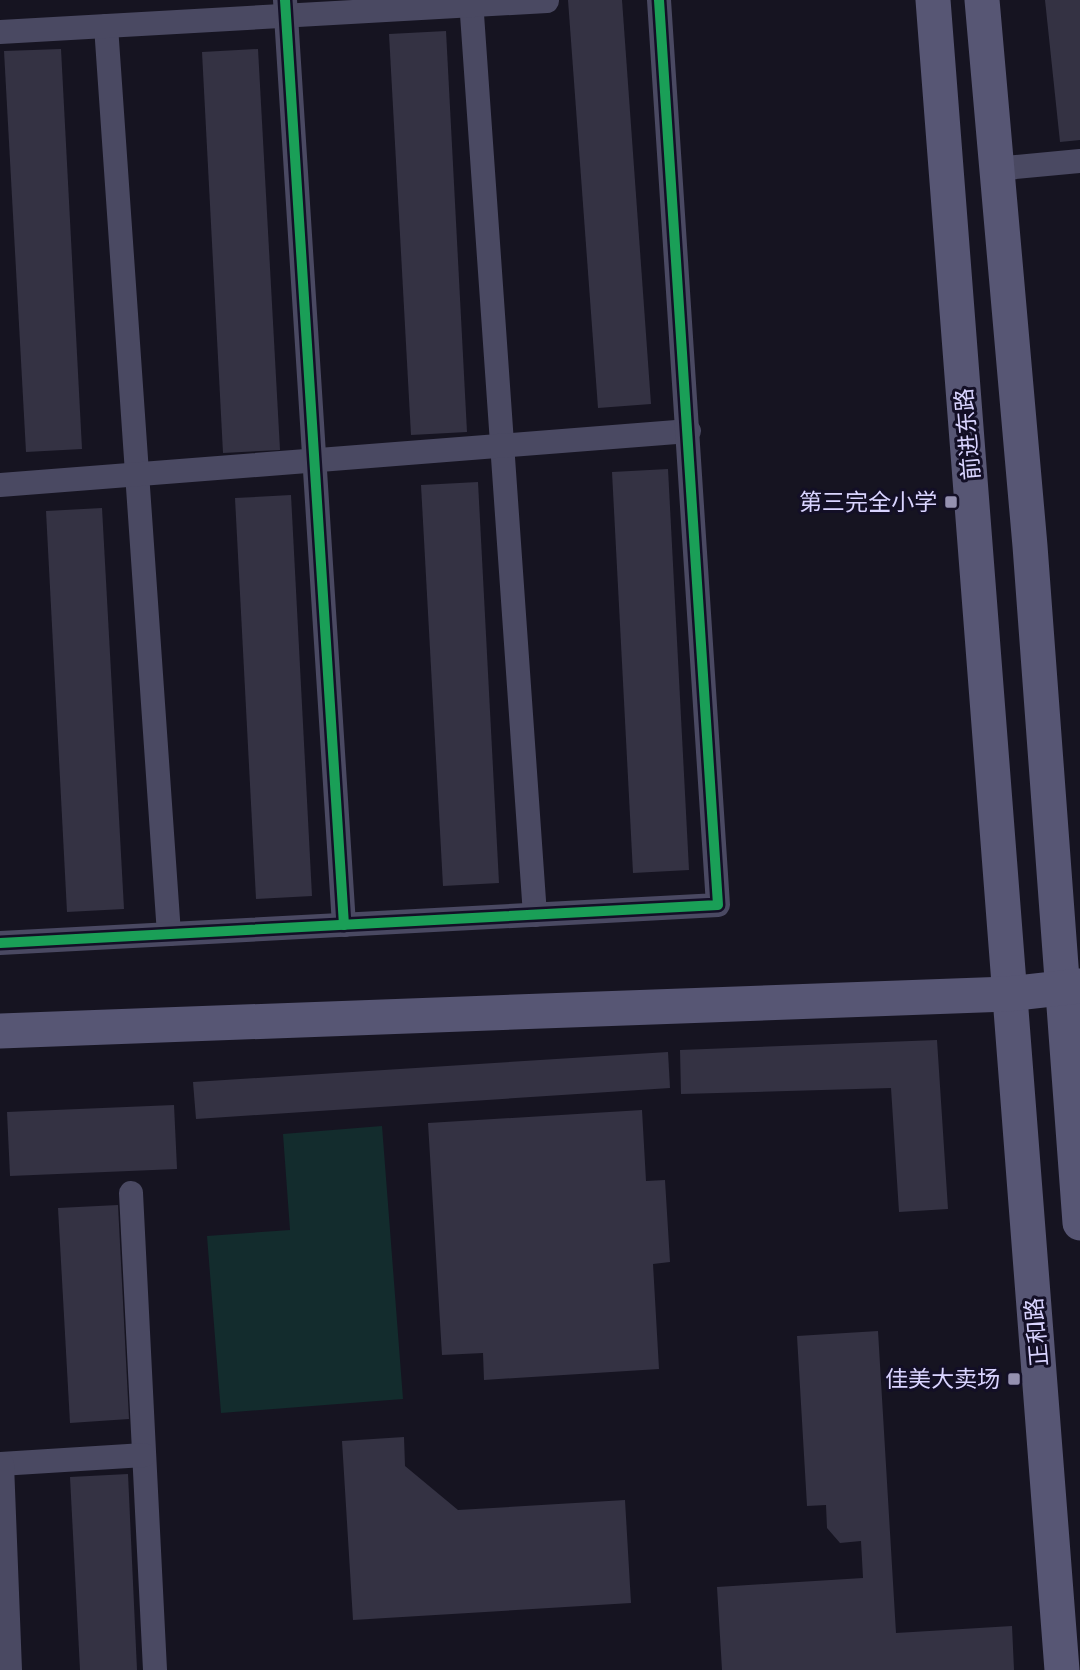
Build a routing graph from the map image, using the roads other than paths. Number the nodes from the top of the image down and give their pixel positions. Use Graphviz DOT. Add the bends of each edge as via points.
graph roads {
  1 [pos="659,0"];
  2 [pos="933,0"];
  3 [pos="982,0"];
  4 [pos="547,1"];
  5 [pos="471,3"];
  6 [pos="286,8"];
  7 [pos="106,26"];
  8 [pos="0,32"];
  9 [pos="1080,161"];
  10 [pos="995,169"];
  11 [pos="689,431"];
  12 [pos="502,446"];
  13 [pos="315,460"];
  14 [pos="137,475"];
  15 [pos="0,485"];
  16 [pos="535,915"];
  17 [pos="344,925"];
  18 [pos="169,934"];
  19 [pos="0,943"];
  20 [pos="1070,986"];
  21 [pos="1008,994"];
  22 [pos="0,1021"];
  23 [pos="0,1031"];
  24 [pos="131,1193"];
  25 [pos="1080,1223"];
  26 [pos="144,1455"];
  27 [pos="1,1464"];
  28 [pos="10,1670"];
  29 [pos="155,1670"];
  30 [pos="1062,1670"];
  1 -- 11 [label="street"];
  2 -- 21 [label="main road, 前进东路"];
  3 -- 10 [label="main road"];
  4 -- 5 [label="street"];
  5 -- 6 [label="street"];
  5 -- 12 [label="street"];
  6 -- 7 [label="street"];
  6 -- 13 [label="street"];
  7 -- 8 [label="street"];
  7 -- 14 [label="street"];
  9 -- 10 [label="street"];
  10 -- 20 [label="main road"];
  11 -- 12 [label="street"];
  11 -- 16 [label="street" via="718,905"];
  12 -- 13 [label="street"];
  12 -- 16 [label="street"];
  13 -- 14 [label="street"];
  13 -- 17 [label="street"];
  14 -- 15 [label="street"];
  14 -- 18 [label="street"];
  16 -- 17 [label="street"];
  17 -- 18 [label="street"];
  18 -- 19 [label="street"];
  20 -- 21 [label="main road"];
  20 -- 25 [label="main road"];
  21 -- 23 [label="main road"];
  21 -- 30 [label="main road, 正和路"];
  22 -- 23 [label="street"];
  24 -- 26 [label="street"];
  26 -- 27 [label="street"];
  26 -- 29 [label="street"];
  27 -- 28 [label="street"];
}
